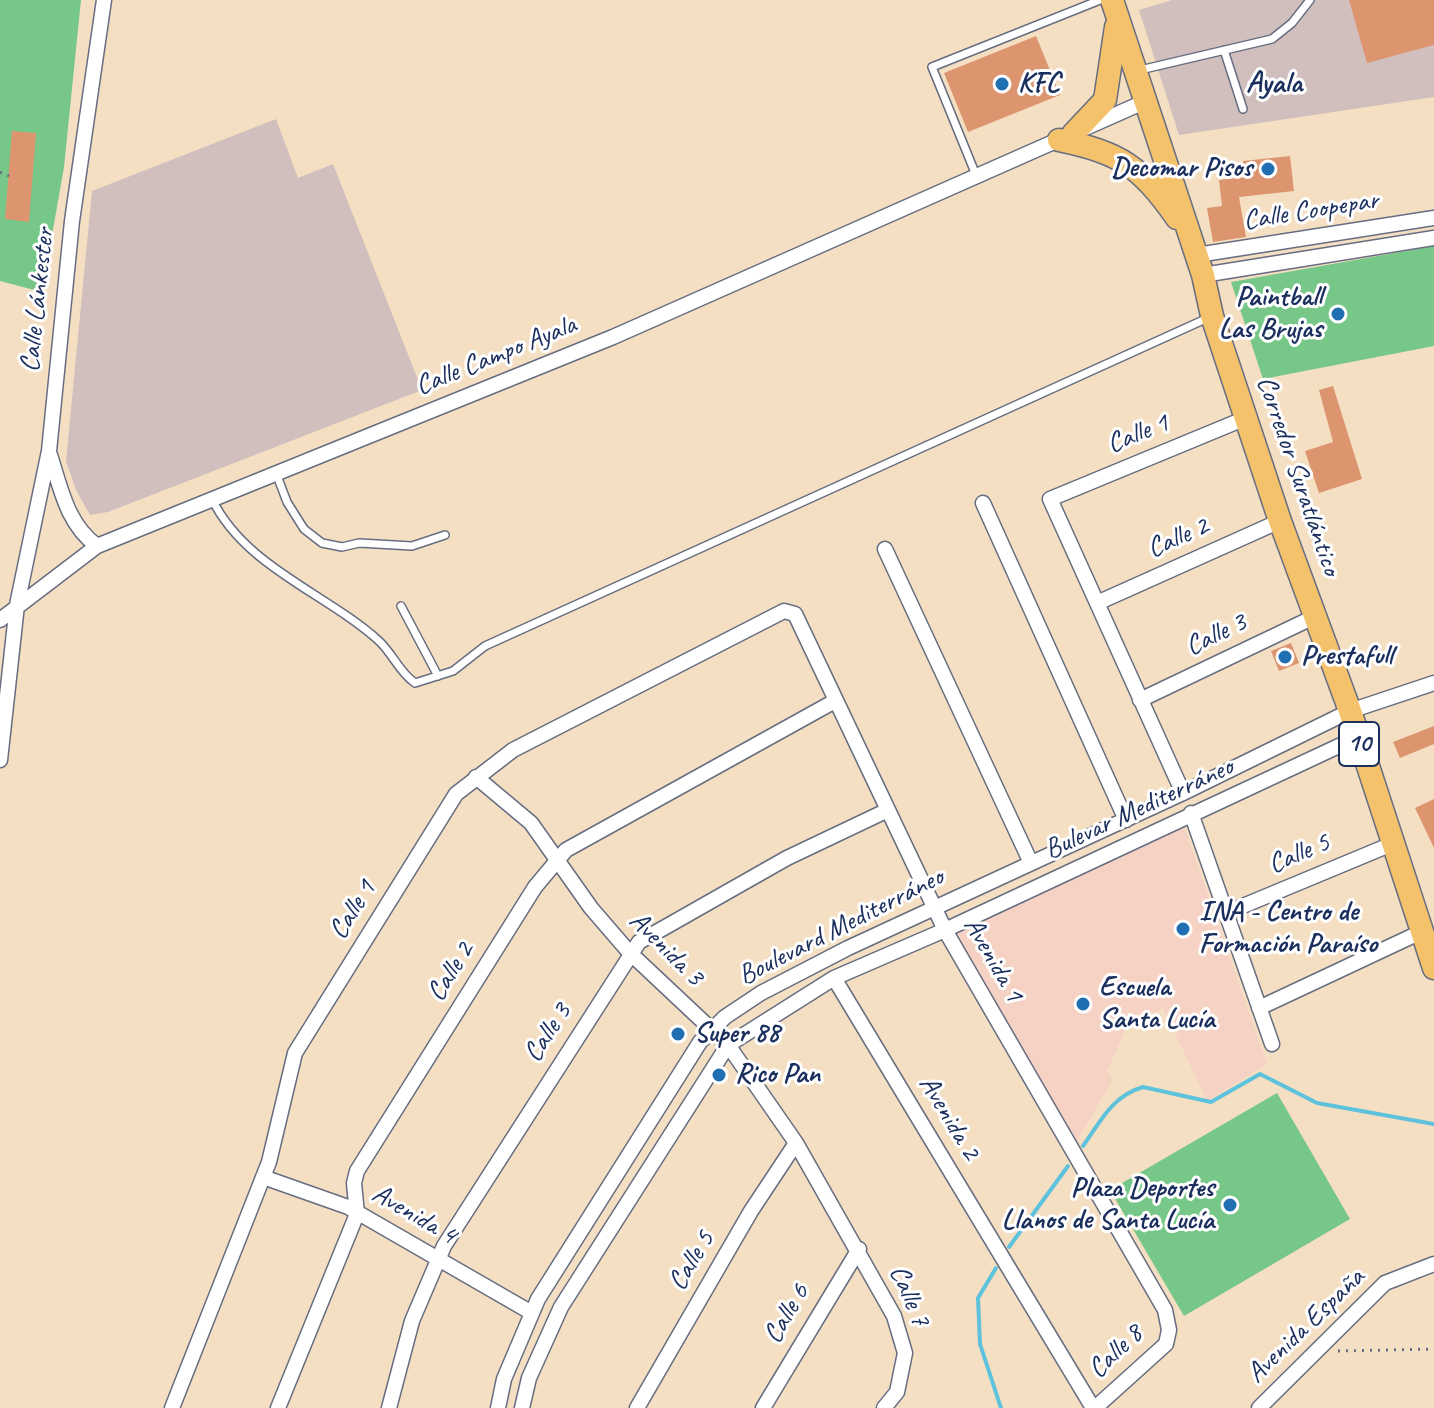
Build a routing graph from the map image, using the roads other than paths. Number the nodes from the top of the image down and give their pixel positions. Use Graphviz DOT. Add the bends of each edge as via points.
graph roads {
  1 [pos="104,0"];
  2 [pos="1100,0"];
  3 [pos="1310,0"];
  4 [pos="1115,9"];
  5 [pos="1224,50"];
  6 [pos="1134,72"];
  7 [pos="1144,102"];
  8 [pos="1243,109"];
  9 [pos="1066,137"];
  10 [pos="977,177"];
  11 [pos="1434,218"];
  12 [pos="1434,238"];
  13 [pos="1196,255"];
  14 [pos="1212,316"];
  15 [pos="1246,418"];
  16 [pos="49,451"];
  17 [pos="276,473"];
  18 [pos="212,499"];
  19 [pos="983,503"];
  20 [pos="1280,521"];
  21 [pos="445,535"];
  22 [pos="97,546"];
  23 [pos="885,549"];
  24 [pos="1097,603"];
  25 [pos="17,605"];
  26 [pos="401,606"];
  27 [pos="784,611"];
  28 [pos="1314,617"];
  29 [pos="0,620"];
  30 [pos="438,676"];
  31 [pos="1434,683"];
  32 [pos="1140,700"];
  33 [pos="835,701"];
  34 [pos="1350,711"];
  35 [pos="1356,738"];
  36 [pos="0,760"];
  37 [pos="476,777"];
  38 [pos="1183,793"];
  39 [pos="888,810"];
  40 [pos="1191,813"];
  41 [pos="1126,820"];
  42 [pos="1392,844"];
  43 [pos="557,860"];
  44 [pos="1031,863"];
  45 [pos="935,908"];
  46 [pos="1226,913"];
  47 [pos="945,930"];
  48 [pos="1421,932"];
  49 [pos="631,954"];
  50 [pos="1434,968"];
  51 [pos="834,978"];
  52 [pos="1259,1008"];
  53 [pos="711,1030"];
  54 [pos="1272,1044"];
  55 [pos="728,1045"];
  56 [pos="796,1143"];
  57 [pos="263,1177"];
  58 [pos="357,1212"];
  59 [pos="859,1249"];
  60 [pos="438,1259"];
  61 [pos="1434,1264"];
  62 [pos="532,1313"];
  63 [pos="1169,1330"];
  64 [pos="172,1408"];
  65 [pos="278,1408"];
  66 [pos="389,1408"];
  67 [pos="498,1408"];
  68 [pos="522,1408"];
  69 [pos="637,1408"];
  70 [pos="763,1408"];
  71 [pos="884,1408"];
  72 [pos="1094,1408"];
  73 [pos="1259,1408"];
  1 -- 16 [label="street, Calle Lánkester" via="72,221"];
  2 -- 10 [label="lane" via="932,67"];
  3 -- 5 [label="lane" via="1272,39"];
  4 -- 6 [label="main road, Corredor Suratlántico / 10"];
  4 -- 9 [label="main road" via="1105,100"];
  5 -- 6 [label="lane"];
  5 -- 8 [label="lane"];
  6 -- 7 [label="main road, Corredor Suratlántico / 10"];
  7 -- 9 [label="street, Calle Campo Ayala"];
  7 -- 13 [label="main road, Corredor Suratlántico / 10"];
  9 -- 10 [label="street, Calle Campo Ayala"];
  9 -- 13 [label="main road" via="1104,150 1139,171"];
  10 -- 17 [label="street, Calle Campo Ayala" via="613,337"];
  11 -- 13 [label="street, Calle Coopepar"];
  12 -- 13 [label="street"];
  13 -- 14 [label="main road, Corredor Suratlántico / 10"];
  14 -- 15 [label="main road, Corredor Suratlántico / 10"];
  14 -- 30 [label="lane" via="485,646 468,662"];
  15 -- 20 [label="main road, Corredor Suratlántico / 10"];
  15 -- 24 [label="street, Calle 1" via="1050,499"];
  16 -- 22 [label="street" via="72,520"];
  16 -- 25 [label="street, Calle Lánkester"];
  17 -- 18 [label="street, Calle Campo Ayala"];
  17 -- 21 [label="lane" via="304,529 322,543 412,546"];
  18 -- 22 [label="street, Calle Campo Ayala"];
  18 -- 30 [label="lane" via="268,563 370,634 406,676 415,683"];
  19 -- 41 [label="street"];
  20 -- 24 [label="street, Calle 2"];
  20 -- 28 [label="main road, Corredor Suratlántico / 10"];
  22 -- 25 [label="street, Calle Campo Ayala"];
  23 -- 44 [label="street"];
  24 -- 32 [label="street"];
  25 -- 29 [label="street, Calle Campo Ayala"];
  25 -- 36 [label="street"];
  26 -- 30 [label="lane"];
  27 -- 33 [label="street, Avenida 1" via="795,614"];
  27 -- 37 [label="street, Calle 1" via="513,750"];
  28 -- 32 [label="street, Calle 3"];
  28 -- 34 [label="main road, Corredor Suratlántico / 10"];
  31 -- 34 [label="street, Boulevard Mediterráneo"];
  32 -- 38 [label="street"];
  33 -- 39 [label="street, Avenida 1"];
  33 -- 43 [label="street, Calle 2" via="566,850"];
  34 -- 35 [label="main road, Corredor Suratlántico / 10"];
  34 -- 38 [label="street, Boulevard Mediterráneo"];
  35 -- 40 [label="street, Bulevar Mediterráneo"];
  35 -- 42 [label="main road, Corredor Suratlántico / 10"];
  37 -- 43 [label="street, Avenida 3" via="516,808"];
  37 -- 57 [label="street, Calle 1" via="456,794 295,1053"];
  38 -- 41 [label="street, Boulevard Mediterráneo"];
  39 -- 45 [label="street, Avenida 1"];
  39 -- 49 [label="street, Calle 3" via="787,858 639,942"];
  40 -- 46 [label="street"];
  40 -- 47 [label="street, Bulevar Mediterráneo"];
  41 -- 44 [label="street, Boulevard Mediterráneo"];
  42 -- 46 [label="street, Calle 5"];
  42 -- 48 [label="main road, Corredor Suratlántico / 10"];
  43 -- 49 [label="street, Avenida 3"];
  43 -- 58 [label="street, Calle 2" via="357,1171"];
  44 -- 45 [label="street, Boulevard Mediterráneo"];
  45 -- 47 [label="street, Avenida 1"];
  45 -- 53 [label="street, Boulevard Mediterráneo" via="771,988"];
  46 -- 52 [label="street"];
  47 -- 51 [label="street, Boulevard Mediterráneo"];
  47 -- 63 [label="street, Avenida 1" via="1165,1310"];
  48 -- 50 [label="main road, Corredor Suratlántico / 10"];
  48 -- 52 [label="street"];
  49 -- 53 [label="street, Avenida 3"];
  49 -- 60 [label="street, Calle 3"];
  51 -- 55 [label="street, Boulevard Mediterráneo"];
  51 -- 72 [label="street, Avenida 2"];
  52 -- 54 [label="street"];
  53 -- 55 [label="street, Avenida 3"];
  53 -- 62 [label="street, Boulevard Mediterráneo"];
  55 -- 56 [label="street, Avenida 3"];
  55 -- 68 [label="street, Boulevard Mediterráneo" via="561,1307 533,1367"];
  56 -- 59 [label="street, Avenida 3"];
  56 -- 69 [label="street, Calle 5"];
  57 -- 58 [label="street, Avenida 4"];
  57 -- 64 [label="street, Calle 1"];
  58 -- 60 [label="street, Avenida 4"];
  58 -- 65 [label="street, Calle 2"];
  59 -- 70 [label="street, Calle 6"];
  59 -- 71 [label="street, Calle 7" via="894,1316 905,1353 897,1392"];
  60 -- 62 [label="street, Avenida 4"];
  60 -- 66 [label="street, Calle 3" via="412,1321"];
  61 -- 73 [label="street, Avenida España" via="1385,1283"];
  62 -- 67 [label="street, Boulevard Mediterráneo" via="504,1379"];
  63 -- 72 [label="street, Calle 8" via="1166,1344"];
}
